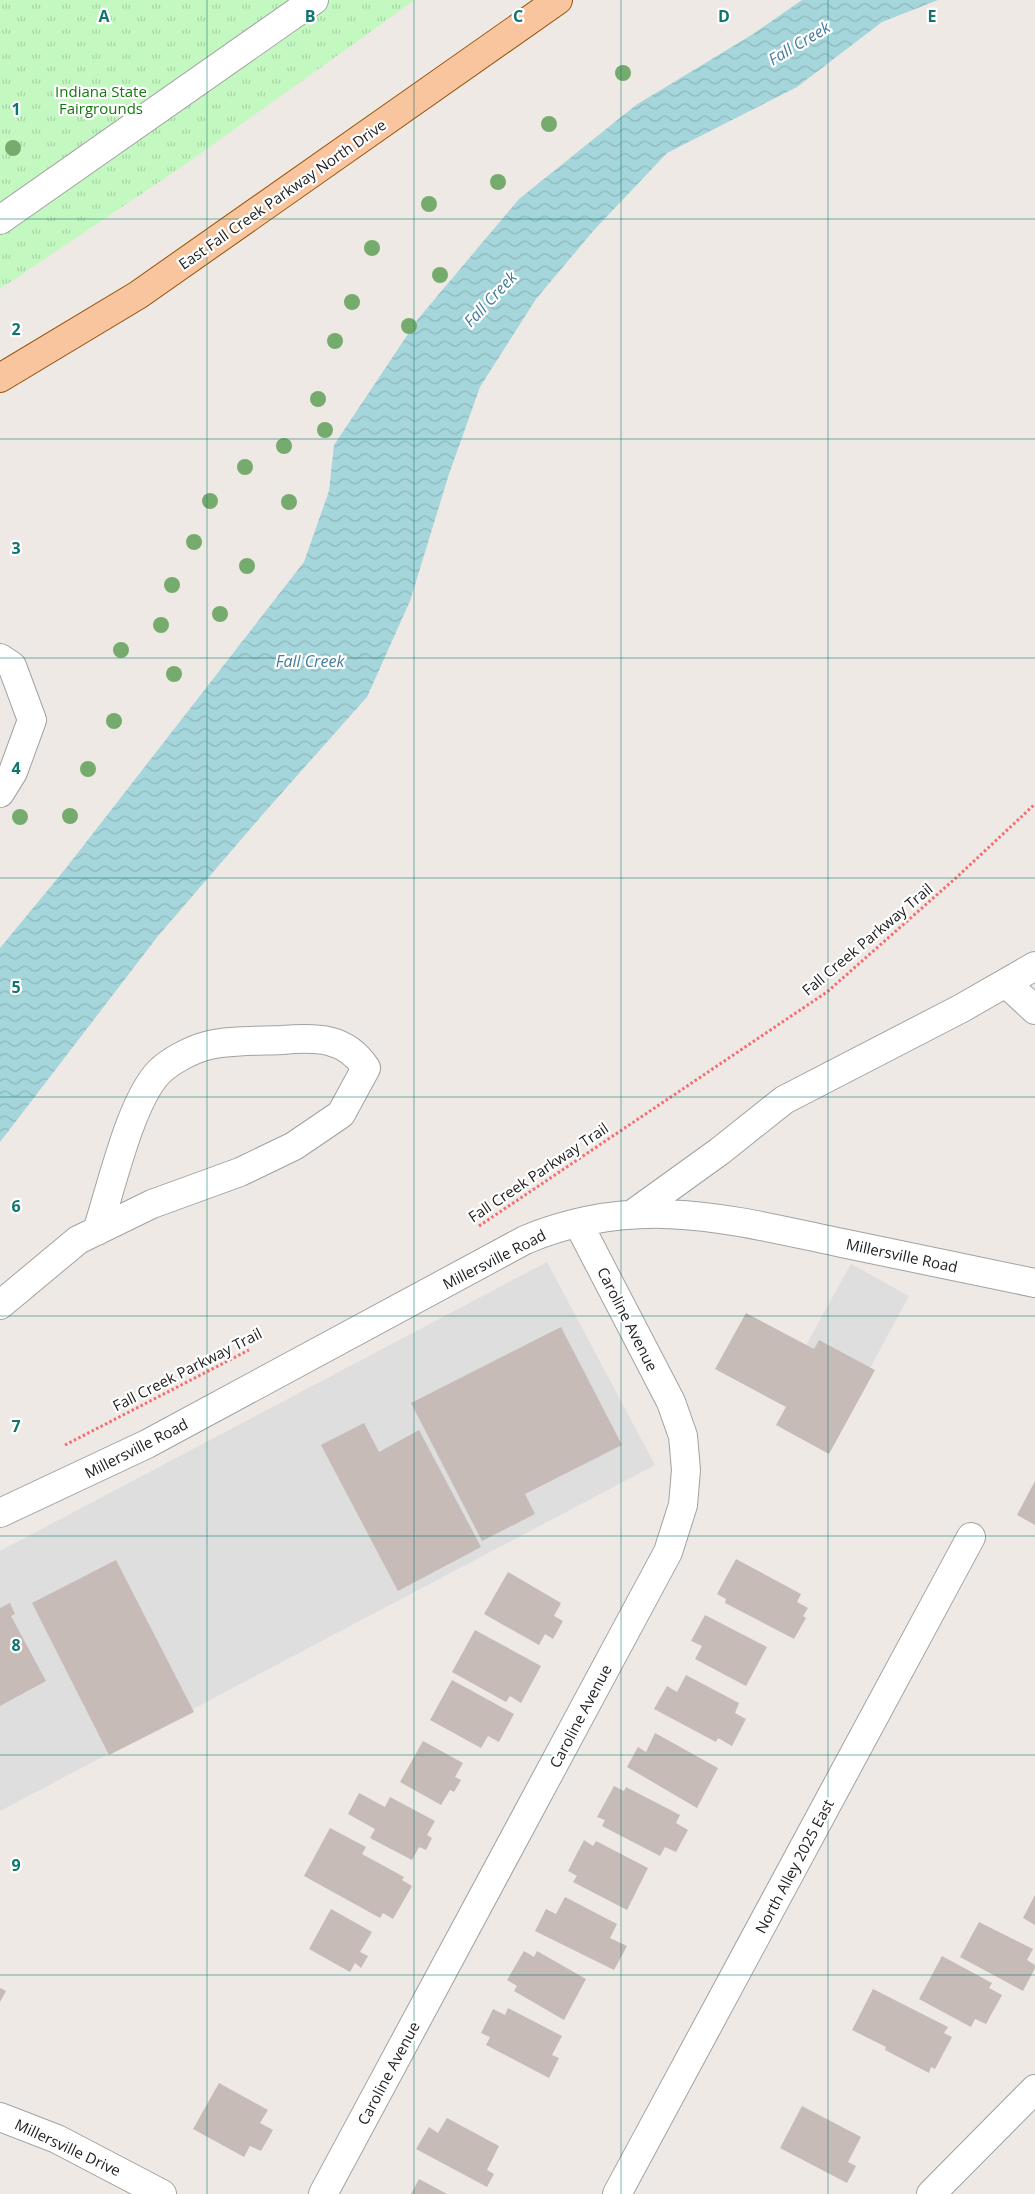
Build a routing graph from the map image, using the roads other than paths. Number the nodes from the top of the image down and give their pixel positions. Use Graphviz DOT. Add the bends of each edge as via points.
graph roads {
  1 [pos="314,0"];
  2 [pos="558,0"];
  3 [pos="0,220"];
  4 [pos="0,378"];
  5 [pos="0,658"];
  6 [pos="0,793"];
  7 [pos="1035,966"];
  8 [pos="1006,984"];
  9 [pos="1035,1010"];
  10 [pos="634,1213"];
  11 [pos="578,1223"];
  12 [pos="97,1231"];
  13 [pos="1035,1284"];
  14 [pos="0,1305"];
  15 [pos="0,1513"];
  16 [pos="971,1537"];
  17 [pos="1035,2089"];
  18 [pos="0,2117"];
  19 [pos="162,2194"];
  20 [pos="323,2194"];
  21 [pos="617,2194"];
  22 [pos="931,2194"];
  1 -- 3 [label="street"];
  2 -- 4 [label="main road, East Fall Creek Parkway North Drive" via="138,295"];
  5 -- 6 [label="street" via="12,666 32,720 12,772"];
  7 -- 8 [label="street"];
  8 -- 9 [label="street"];
  8 -- 10 [label="street" via="784,1100"];
  10 -- 11 [label="street, Millersville Road"];
  10 -- 13 [label="street, Millersville Road" via="709,1216"];
  11 -- 15 [label="street, Millersville Road" via="525,1240 147,1444"];
  11 -- 20 [label="street, Caroline Avenue" via="671,1402 683,1436 686,1470 680,1520 668,1552"];
  12 -- 12 [label="street" via="152,1204 240,1172 294,1146 341,1114 366,1068 357,1054 339,1044 313,1038 206,1045 187,1054 160,1072 144,1093 133,1117"];
  12 -- 14 [label="street" via="78,1240"];
  16 -- 21 [label="street, North Alley 2025 East"];
  17 -- 22 [label="street"];
  18 -- 19 [label="street, Millersville Drive" via="66,2144"];
}
